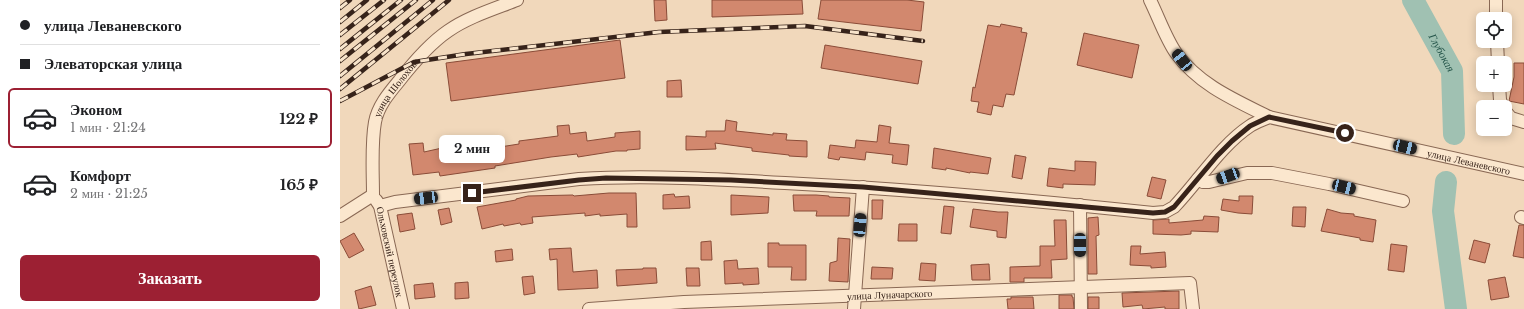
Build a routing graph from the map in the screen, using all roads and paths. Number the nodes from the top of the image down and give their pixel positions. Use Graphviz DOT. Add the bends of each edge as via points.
graph roads {
  1 [pos="517,0"];
  2 [pos="1150,0"];
  3 [pos="1496,0"];
  4 [pos="1496,12"];
  5 [pos="1269,117"];
  6 [pos="1512,117"];
  7 [pos="1524,122"];
  8 [pos="1524,174"];
  9 [pos="1198,179"];
  10 [pos="863,187"];
  11 [pos="373,195"];
  12 [pos="1403,201"];
  13 [pos="380,206"];
  14 [pos="1080,206"];
  15 [pos="340,216"];
  16 [pos="1080,288"];
  17 [pos="854,295"];
  18 [pos="403,309"];
  19 [pos="589,309"];
  20 [pos="854,309"];
  21 [pos="1081,309"];
  22 [pos="1193,309"];
  1 -- 11 [label="street, улица Шолохова" via="448,30 414,62 388,95 379,109 375,122"];
  2 -- 5 [label="street, улица Леваневского" via="1175,51 1189,69 1205,82"];
  3 -- 4 [label="street"];
  5 -- 8 [label="street, улица Леваневского"];
  5 -- 9 [label="street" via="1244,131 1217,156"];
  6 -- 7 [label="street"];
  9 -- 12 [label="street" via="1209,182 1247,173 1272,173"];
  9 -- 14 [label="street" via="1174,207 1165,212"];
  10 -- 13 [label="street" via="731,180 606,178 402,201"];
  10 -- 14 [label="street"];
  10 -- 17 [label="street"];
  11 -- 13 [label="street, Ольховский переулок"];
  11 -- 15 [label="street"];
  13 -- 18 [label="street, Ольховский переулок"];
  14 -- 16 [label="street"];
  16 -- 17 [label="street, улица Луначарского"];
  16 -- 21 [label="street"];
  16 -- 22 [label="street, улица Луначарского" via="1190,284"];
  17 -- 19 [label="street, улица Луначарского"];
  17 -- 20 [label="street"];
}
